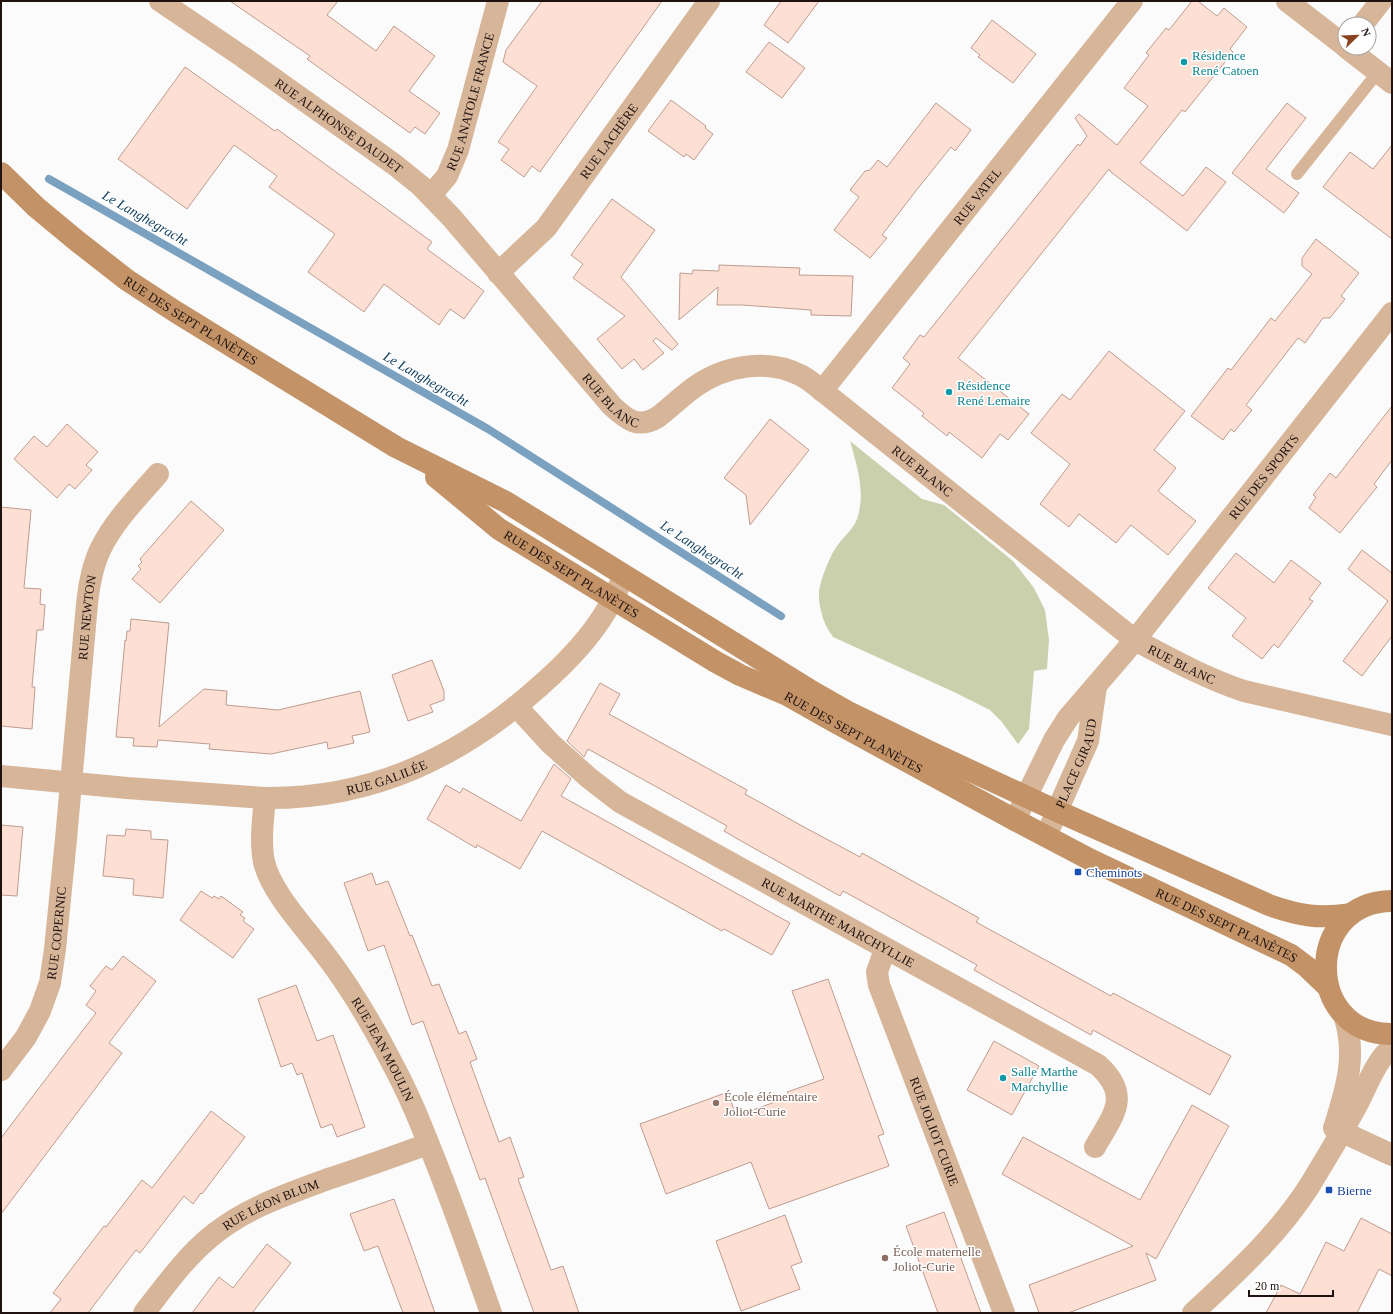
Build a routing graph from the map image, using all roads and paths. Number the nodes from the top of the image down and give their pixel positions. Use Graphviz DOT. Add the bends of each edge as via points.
graph roads {
  1 [pos="160,1"];
  2 [pos="498,1"];
  3 [pos="709,1"];
  4 [pos="1132,1"];
  5 [pos="1287,1"];
  6 [pos="1381,1"];
  7 [pos="1369,16"];
  8 [pos="1337,40"];
  9 [pos="1357,56"];
  10 [pos="1385,78"];
  11 [pos="1,173"];
  12 [pos="1297,174"];
  13 [pos="431,196"];
  14 [pos="498,272"];
  15 [pos="1392,313"];
  16 [pos="822,391"];
  17 [pos="396,447"];
  18 [pos="158,474"];
  19 [pos="624,576"];
  20 [pos="613,598"];
  21 [pos="1135,640"];
  22 [pos="1096,687"];
  23 [pos="516,706"];
  24 [pos="1392,725"];
  25 [pos="1,776"];
  26 [pos="71,782"];
  27 [pos="1027,796"];
  28 [pos="264,798"];
  29 [pos="1057,811"];
  30 [pos="1015,820"];
  31 [pos="1046,836"];
  32 [pos="1392,901"];
  33 [pos="1351,914"];
  34 [pos="885,949"];
  35 [pos="1328,987"];
  36 [pos="1344,1015"];
  37 [pos="1392,1034"];
  38 [pos="1392,1046"];
  39 [pos="1,1070"];
  40 [pos="1337,1130"];
  41 [pos="428,1144"];
  42 [pos="1094,1147"];
  43 [pos="1392,1155"];
  44 [pos="144,1313"];
  45 [pos="491,1313"];
  46 [pos="1004,1313"];
  47 [pos="1194,1313"];
  1 -- 13 [label="street, RUE ALPHONSE DAUDET" via="395,165"];
  2 -- 13 [label="street, RUE ANATOLE FRANCE" via="458,150 447,176"];
  3 -- 14 [label="street, RUE LACHÈRE" via="546,228"];
  4 -- 16 [label="street, RUE VATEL"];
  5 -- 8 [label="street"];
  6 -- 7 [label="street"];
  9 -- 10 [label="street"];
  10 -- 12 [label="lane"];
  11 -- 17 [label="street, RUE DES SEPT PLANÈTES" via="58,226 128,280"];
  13 -- 14 [label="street, RUE ALPHONSE DAUDET"];
  14 -- 16 [label="street, RUE BLANC" via="612,406 634,422 651,422 698,385 716,375 736,369 762,366 780,368 799,374"];
  15 -- 21 [label="street, RUE DES SPORTS"];
  16 -- 21 [label="street, RUE BLANC"];
  17 -- 19 [label="street, RUE DES SEPT PLANÈTES" via="506,502"];
  17 -- 20 [label="street, RUE DES SEPT PLANÈTES" via="453,490 498,529"];
  18 -- 26 [label="street, RUE NEWTON" via="108,536 92,572 86,604"];
  19 -- 20 [label="street, RUE GALILÉE"];
  19 -- 27 [label="street, RUE DES SEPT PLANÈTES" via="850,713"];
  20 -- 23 [label="street, RUE GALILÉE" via="578,649"];
  20 -- 30 [label="street, RUE DES SEPT PLANÈTES" via="716,662 787,694"];
  21 -- 22 [label="street, PLACE GIRAUD"];
  21 -- 24 [label="street, RUE BLANC" via="1190,670 1228,686"];
  22 -- 27 [label="street, PLACE GIRAUD" via="1060,730"];
  22 -- 29 [label="street, PLACE GIRAUD" via="1088,741"];
  23 -- 28 [label="street, RUE GALILÉE" via="448,753 392,777 335,792 285,799"];
  23 -- 34 [label="street, RUE MARTHE MARCHYLLIE" via="550,743 620,802"];
  25 -- 26 [label="street, RUE GALILÉE"];
  26 -- 28 [label="street, RUE GALILÉE"];
  26 -- 39 [label="street, RUE COPERNIC" via="50,982 33,1024"];
  27 -- 29 [label="street, RUE DES SEPT PLANÈTES"];
  27 -- 30 [label="street, PLACE GIRAUD"];
  28 -- 41 [label="street, RUE JEAN MOULIN" via="264,863 274,887 328,958 368,1020 395,1069"];
  29 -- 31 [label="street, PLACE GIRAUD"];
  29 -- 33 [label="street, RUE DES SEPT PLANÈTES" via="1281,910 1312,917"];
  30 -- 31 [label="street, RUE DES SEPT PLANÈTES"];
  31 -- 35 [label="street, RUE DES SEPT PLANÈTES" via="1155,892 1291,955"];
  32 -- 33 [label="street" via="1372,903"];
  33 -- 35 [label="street" via="1339,926 1328,947 1325,958"];
  34 -- 42 [label="street, RUE MARTHE MARCHYLLIE" via="1088,1058 1104,1070 1116,1087 1117,1106"];
  34 -- 46 [label="street, RUE JOLIOT CURIE" via="877,972 878,985"];
  35 -- 36 [label="street" via="1334,1002"];
  36 -- 37 [label="street" via="1369,1031"];
  36 -- 40 [label="street" via="1351,1044 1350,1065"];
  38 -- 40 [label="street" via="1377,1064 1358,1103"];
  40 -- 43 [label="street"];
  40 -- 47 [label="street" via="1309,1186 1279,1226 1249,1260"];
  41 -- 44 [label="street, RUE LÉON BLUM" via="289,1193 240,1215 186,1260"];
  41 -- 45 [label="street, RUE JEAN MOULIN"];
}
